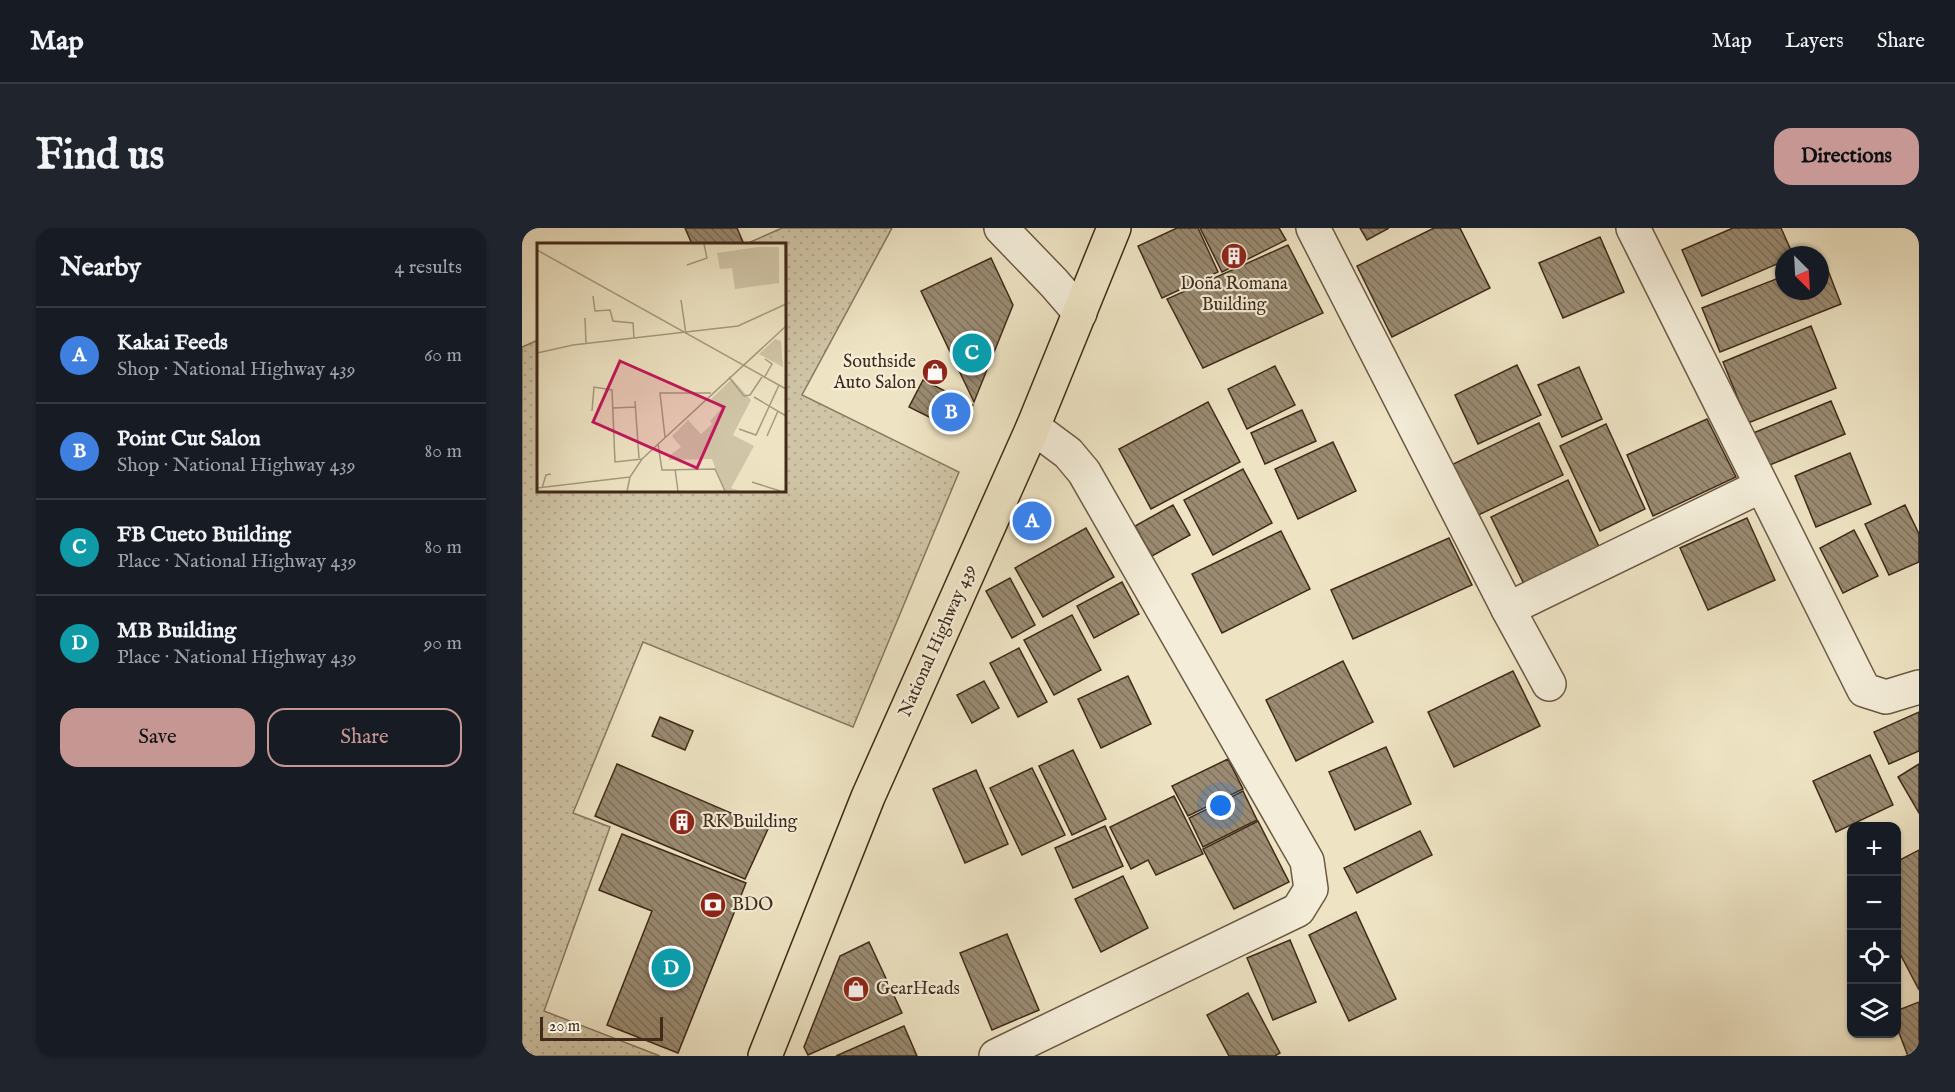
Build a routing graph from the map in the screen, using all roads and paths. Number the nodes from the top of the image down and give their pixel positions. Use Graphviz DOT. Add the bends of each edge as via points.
graph roads {
  1 [pos="1001,228"];
  2 [pos="1114,228"];
  3 [pos="1313,228"];
  4 [pos="1633,228"];
  5 [pos="1080,313"];
  6 [pos="1033,427"];
  7 [pos="1761,486"];
  8 [pos="1508,609"];
  9 [pos="1549,684"];
  10 [pos="1919,687"];
  11 [pos="765,1056"];
  12 [pos="996,1056"];
  1 -- 5 [label="street"];
  2 -- 5 [label="main road, National Highway 439"];
  3 -- 8 [label="street"];
  4 -- 7 [label="street"];
  5 -- 6 [label="main road, National Highway 439"];
  6 -- 11 [label="main road, National Highway 439" via="868,797"];
  6 -- 12 [label="street" via="1068,453 1084,472 1307,861 1311,888 1298,910"];
  7 -- 8 [label="street"];
  7 -- 10 [label="street" via="1864,690 1886,697"];
  8 -- 9 [label="street"];
}
